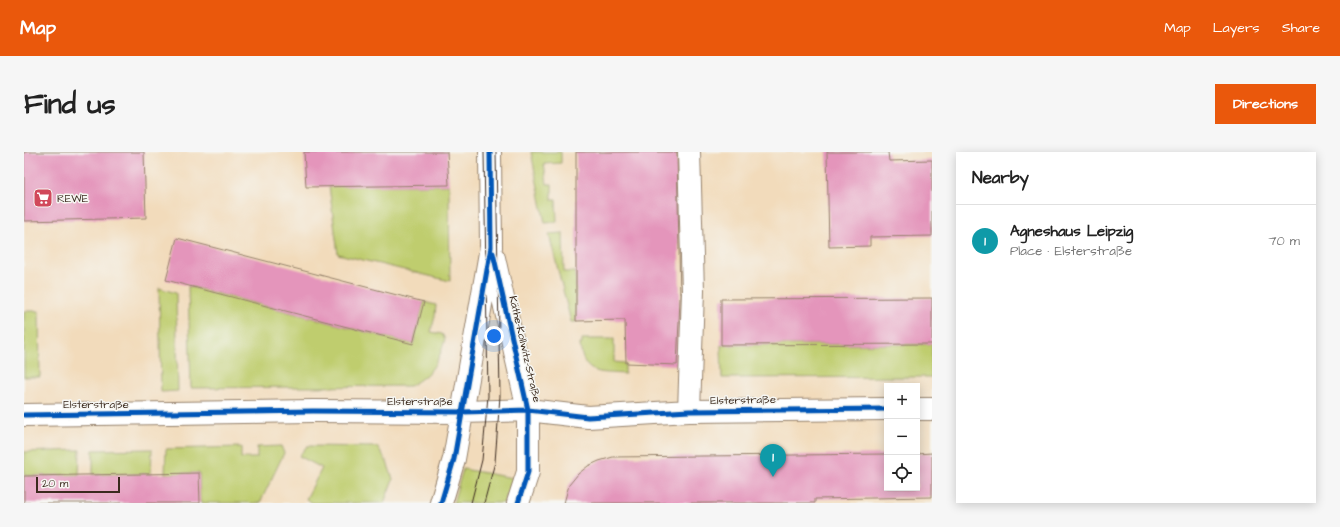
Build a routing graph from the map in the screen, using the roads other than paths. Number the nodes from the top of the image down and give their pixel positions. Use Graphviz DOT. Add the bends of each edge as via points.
graph roads {
  1 [pos="490,152"];
  2 [pos="689,152"];
  3 [pos="491,247"];
  4 [pos="884,409"];
  5 [pos="920,409"];
  6 [pos="932,409"];
  7 [pos="528,410"];
  8 [pos="689,411"];
  9 [pos="462,412"];
  10 [pos="24,415"];
  11 [pos="441,503"];
  12 [pos="518,503"];
  1 -- 3 [label="street, Käthe-Kollwitz-Straße"];
  2 -- 8 [label="street" via="692,291"];
  3 -- 7 [label="street, Käthe-Kollwitz-Straße"];
  3 -- 9 [label="street, Käthe-Kollwitz-Straße"];
  4 -- 8 [label="street, Elsterstraße"];
  5 -- 6 [label="street"];
  7 -- 8 [label="street, Elsterstraße" via="588,417"];
  7 -- 9 [label="street, Elsterstraße"];
  7 -- 12 [label="street, Käthe-Kollwitz-Straße" via="528,472"];
  9 -- 10 [label="street, Elsterstraße" via="313,411"];
  9 -- 11 [label="street, Käthe-Kollwitz-Straße" via="454,459"];
}
